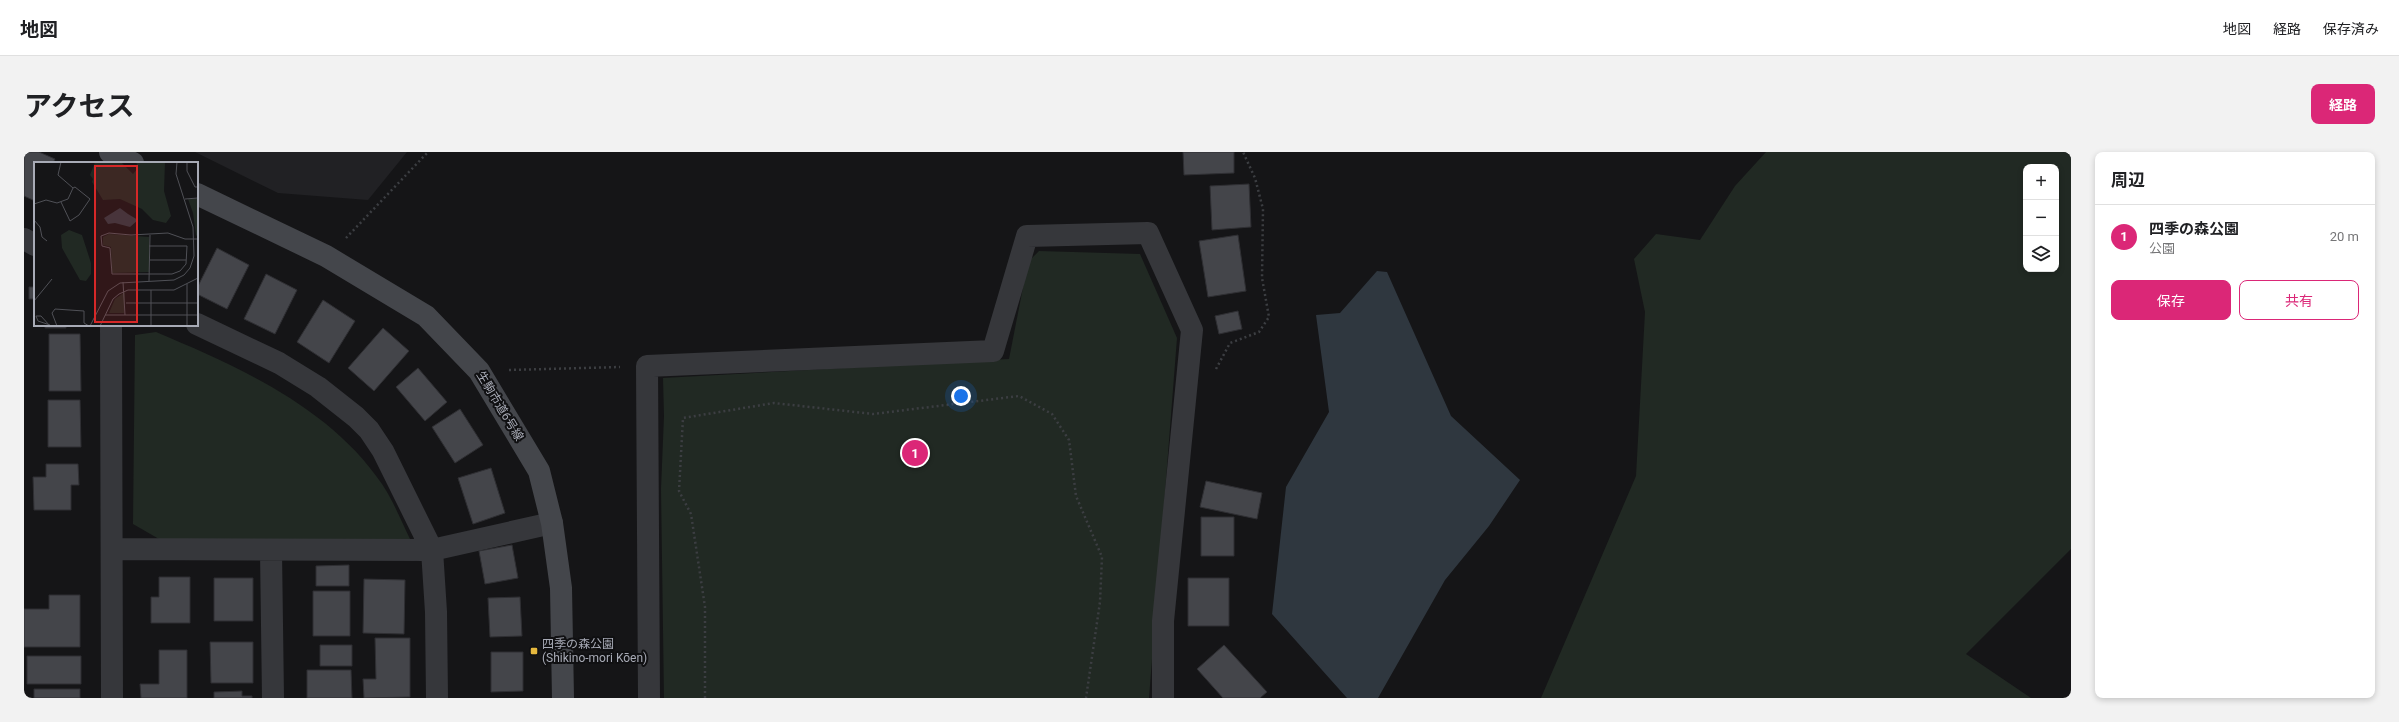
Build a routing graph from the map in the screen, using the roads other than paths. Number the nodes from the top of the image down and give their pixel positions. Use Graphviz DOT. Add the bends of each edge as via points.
graph roads {
  1 [pos="110,152"];
  2 [pos="131,162"];
  3 [pos="198,194"];
  4 [pos="24,239"];
  5 [pos="34,244"];
  6 [pos="198,324"];
  7 [pos="111,326"];
  8 [pos="552,523"];
  9 [pos="113,550"];
  10 [pos="432,550"];
  11 [pos="271,551"];
  12 [pos="112,698"];
  13 [pos="273,698"];
  14 [pos="436,698"];
  15 [pos="563,698"];
  16 [pos="650,698"];
  17 [pos="1163,698"];
  1 -- 2 [label="street"];
  3 -- 8 [label="street, 生駒市道6号線" via="326,256 426,316 480,371 539,472"];
  4 -- 5 [label="street"];
  6 -- 10 [label="street" via="285,367 318,387 356,417 369,430 394,471"];
  7 -- 9 [label="street"];
  8 -- 10 [label="street"];
  8 -- 15 [label="street, 生駒市道6号線" via="561,588"];
  9 -- 11 [label="street"];
  9 -- 12 [label="street"];
  10 -- 11 [label="street"];
  10 -- 14 [label="street" via="435,585"];
  11 -- 13 [label="street"];
  16 -- 17 [label="street" via="647,366 993,351 1027,236 1148,233 1192,330 1164,621"];
}
